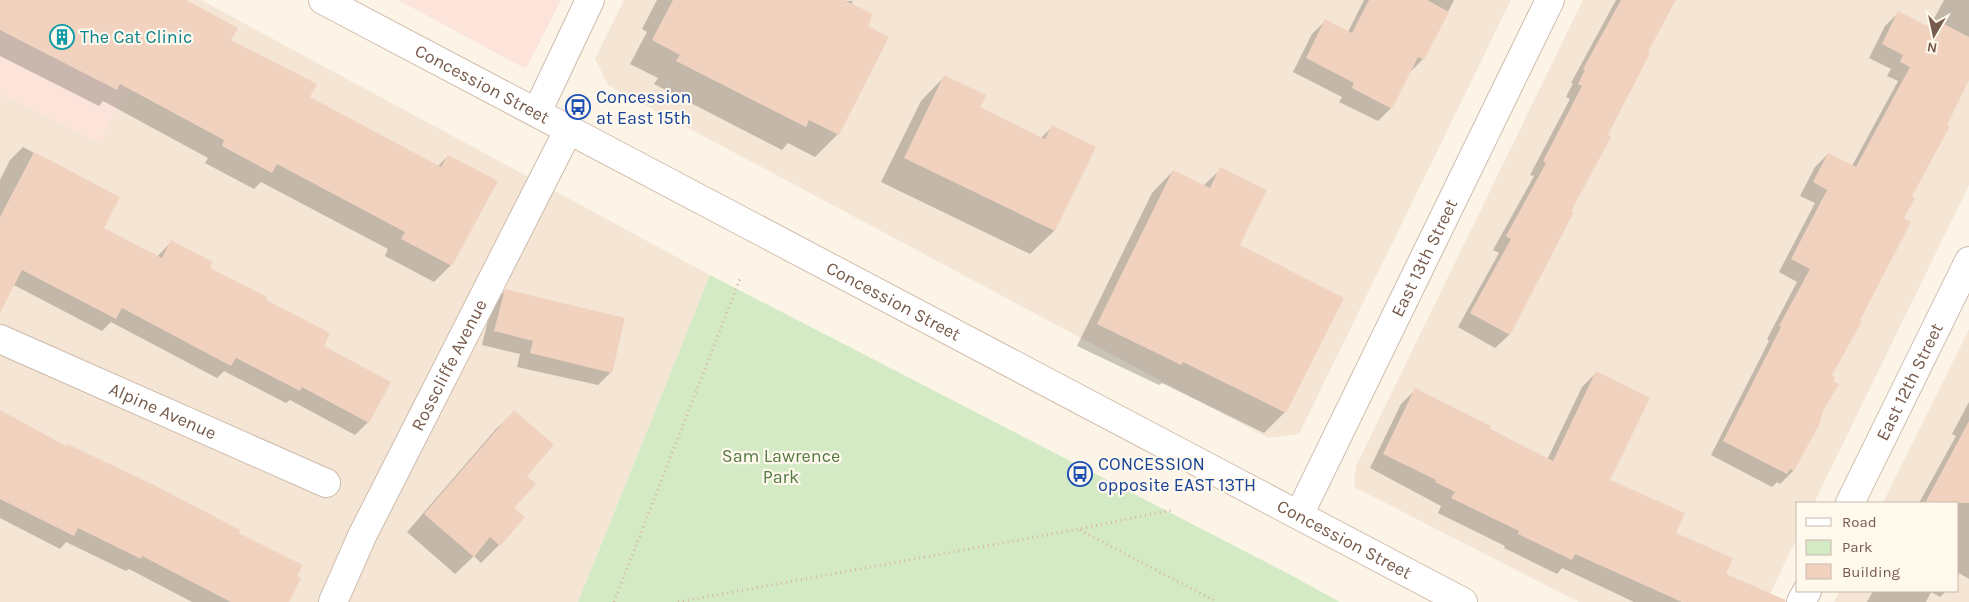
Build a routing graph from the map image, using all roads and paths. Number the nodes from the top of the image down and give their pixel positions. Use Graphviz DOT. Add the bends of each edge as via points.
graph roads {
  1 [pos="323,0"];
  2 [pos="590,0"];
  3 [pos="1550,0"];
  4 [pos="537,112"];
  5 [pos="570,129"];
  6 [pos="1969,261"];
  7 [pos="740,279"];
  8 [pos="0,339"];
  9 [pos="326,484"];
  10 [pos="1850,502"];
  11 [pos="1172,510"];
  12 [pos="1299,515"];
  13 [pos="1079,529"];
  14 [pos="333,602"];
  15 [pos="614,602"];
  16 [pos="678,602"];
  17 [pos="1217,602"];
  18 [pos="1463,602"];
  1 -- 4 [label="street, Concession Street"];
  2 -- 4 [label="street"];
  3 -- 12 [label="street, East 13th Street"];
  4 -- 5 [label="street, Concession Street"];
  5 -- 12 [label="street, Concession Street"];
  5 -- 14 [label="street, Rosscliffe Avenue" via="362,536"];
  6 -- 10 [label="street, East 12th Street"];
  7 -- 15 [label="path"];
  8 -- 9 [label="street, Alpine Avenue"];
  11 -- 13 [label="path"];
  12 -- 18 [label="street, Concession Street"];
  13 -- 16 [label="path"];
  13 -- 17 [label="path"];
}
